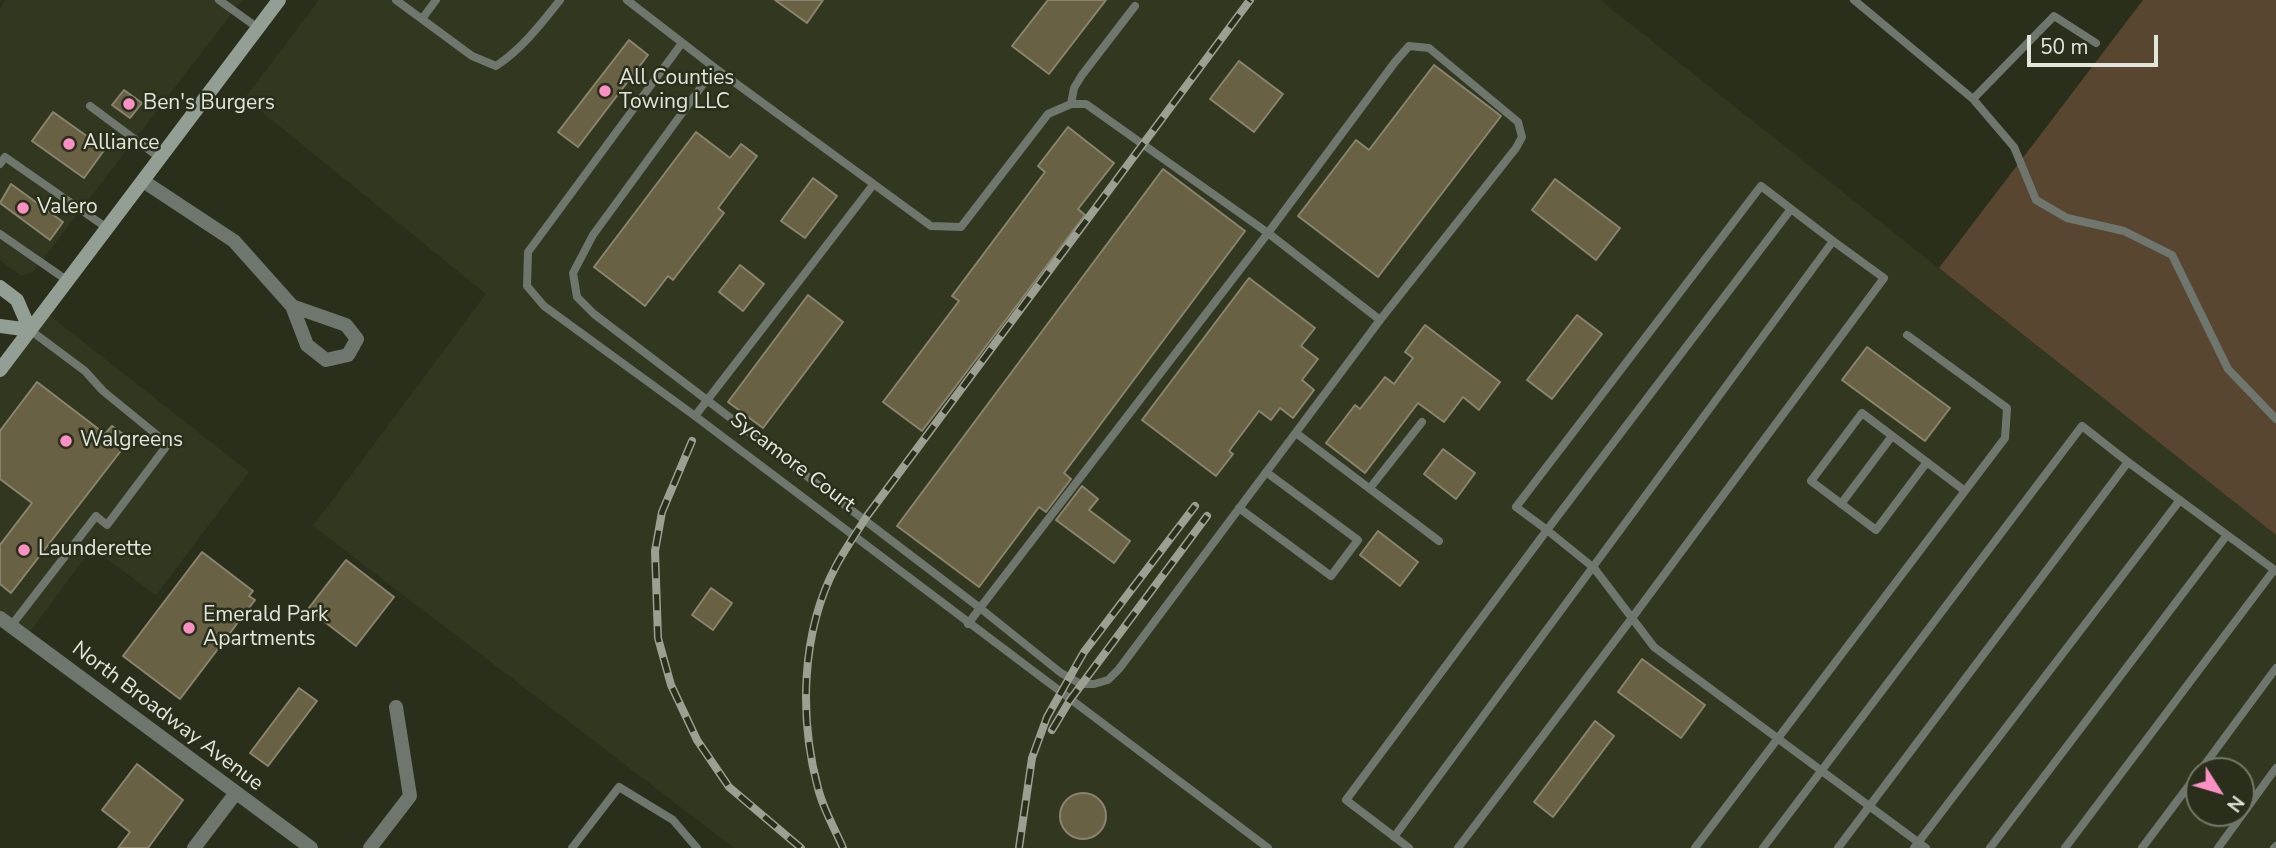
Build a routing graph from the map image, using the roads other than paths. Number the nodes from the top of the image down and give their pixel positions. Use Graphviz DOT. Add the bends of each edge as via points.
graph roads {
  1 [pos="219,0"];
  2 [pos="279,0"];
  3 [pos="396,0"];
  4 [pos="436,0"];
  5 [pos="561,0"];
  6 [pos="626,0"];
  7 [pos="1854,0"];
  8 [pos="1135,6"];
  9 [pos="422,19"];
  10 [pos="258,28"];
  11 [pos="682,43"];
  12 [pos="2096,43"];
  13 [pos="715,68"];
  14 [pos="1973,99"];
  15 [pos="1071,104"];
  16 [pos="90,106"];
  17 [pos="160,158"];
  18 [pos="0,164"];
  19 [pos="143,181"];
  20 [pos="873,185"];
  21 [pos="1791,209"];
  22 [pos="107,228"];
  23 [pos="1268,233"];
  24 [pos="0,234"];
  25 [pos="1833,241"];
  26 [pos="68,281"];
  27 [pos="0,287"];
  28 [pos="292,306"];
  29 [pos="1380,320"];
  30 [pos="0,326"];
  31 [pos="30,330"];
  32 [pos="1907,335"];
  33 [pos="0,370"];
  34 [pos="706,401"];
  35 [pos="695,416"];
  36 [pos="2276,419"];
  37 [pos="1422,422"];
  38 [pos="1296,433"];
  39 [pos="1892,436"];
  40 [pos="1927,462"];
  41 [pos="2128,462"];
  42 [pos="1266,472"];
  43 [pos="1370,488"];
  44 [pos="1965,491"];
  45 [pos="2180,500"];
  46 [pos="1841,504"];
  47 [pos="1239,508"];
  48 [pos="1547,530"];
  49 [pos="2227,535"];
  50 [pos="1439,541"];
  51 [pos="1594,568"];
  52 [pos="2275,571"];
  53 [pos="981,608"];
  54 [pos="1632,618"];
  55 [pos="6,622"];
  56 [pos="968,624"];
  57 [pos="2276,668"];
  58 [pos="396,708"];
  59 [pos="1778,738"];
  60 [pos="2209,757"];
  61 [pos="2276,768"];
  62 [pos="1822,770"];
  63 [pos="2185,790"];
  64 [pos="235,794"];
  65 [pos="1870,806"];
  66 [pos="1394,837"];
  67 [pos="1920,846"];
  68 [pos="194,848"];
  69 [pos="311,848"];
  70 [pos="370,848"];
  71 [pos="572,848"];
  72 [pos="697,848"];
  73 [pos="1268,848"];
  74 [pos="1409,848"];
  75 [pos="1458,848"];
  76 [pos="1695,848"];
  77 [pos="1763,848"];
  78 [pos="1838,848"];
  79 [pos="1990,848"];
  80 [pos="2065,848"];
  81 [pos="2142,848"];
  82 [pos="2218,848"];
  1 -- 10 [label="lane"];
  2 -- 10 [label="main road"];
  3 -- 9 [label="lane"];
  4 -- 9 [label="lane"];
  5 -- 9 [label="lane" via="532,35 496,66 472,56"];
  6 -- 11 [label="lane"];
  7 -- 14 [label="lane"];
  8 -- 15 [label="lane" via="1082,75"];
  10 -- 17 [label="main road"];
  11 -- 13 [label="lane"];
  11 -- 35 [label="lane, Sycamore Court" via="528,252 527,286 544,306"];
  12 -- 14 [label="lane" via="2054,16"];
  13 -- 20 [label="lane"];
  13 -- 34 [label="lane" via="593,235 573,273 577,297 594,314"];
  14 -- 36 [label="lane" via="2014,147 2036,200 2067,218 2124,231 2172,255 2228,369"];
  15 -- 20 [label="lane" via="1048,114 961,228 930,226"];
  15 -- 23 [label="lane" via="1086,104"];
  16 -- 17 [label="lane"];
  17 -- 19 [label="main road"];
  18 -- 22 [label="lane" via="5,157"];
  19 -- 22 [label="main road"];
  19 -- 28 [label="street" via="234,241"];
  20 -- 34 [label="lane"];
  21 -- 25 [label="lane"];
  21 -- 48 [label="lane"];
  21 -- 48 [label="lane" via="1761,186 1516,506"];
  22 -- 26 [label="main road"];
  23 -- 29 [label="lane"];
  23 -- 29 [label="lane" via="1395,62 1409,46 1429,48 1518,122 1522,137"];
  23 -- 53 [label="lane"];
  24 -- 26 [label="lane"];
  25 -- 51 [label="lane"];
  25 -- 54 [label="lane" via="1884,278"];
  26 -- 31 [label="main road"];
  27 -- 31 [label="main road" via="17,300"];
  28 -- 28 [label="street" via="307,345 326,360 348,355 357,339 346,326"];
  29 -- 38 [label="lane"];
  30 -- 31 [label="main road"];
  31 -- 33 [label="main road"];
  31 -- 55 [label="lane" via="168,444 107,525 96,516"];
  32 -- 44 [label="lane" via="2007,408 2005,438"];
  34 -- 35 [label="lane"];
  34 -- 53 [label="lane"];
  35 -- 56 [label="lane, Sycamore Court"];
  37 -- 43 [label="lane"];
  38 -- 42 [label="lane"];
  38 -- 43 [label="lane"];
  39 -- 40 [label="lane"];
  39 -- 46 [label="lane"];
  39 -- 46 [label="lane" via="1862,413 1811,481"];
  40 -- 44 [label="lane"];
  40 -- 46 [label="lane" via="1876,530"];
  41 -- 45 [label="lane"];
  41 -- 62 [label="lane" via="2082,426"];
  41 -- 65 [label="lane"];
  42 -- 47 [label="lane"];
  42 -- 47 [label="lane" via="1358,540 1331,576"];
  43 -- 50 [label="lane"];
  44 -- 59 [label="lane"];
  45 -- 49 [label="lane"];
  45 -- 67 [label="lane"];
  47 -- 53 [label="lane" via="1108,680 1081,684 1068,678"];
  48 -- 51 [label="lane"];
  48 -- 66 [label="lane" via="1346,800"];
  49 -- 52 [label="lane"];
  49 -- 79 [label="lane"];
  51 -- 54 [label="lane"];
  51 -- 66 [label="lane"];
  52 -- 80 [label="lane"];
  53 -- 56 [label="lane"];
  54 -- 59 [label="lane" via="1654,647"];
  54 -- 75 [label="lane"];
  55 -- 64 [label="street, North Broadway Avenue"];
  56 -- 73 [label="lane, Sycamore Court"];
  57 -- 60 [label="lane"];
  58 -- 70 [label="street" via="410,796"];
  59 -- 62 [label="lane"];
  59 -- 76 [label="lane"];
  61 -- 82 [label="lane"];
  62 -- 65 [label="lane"];
  62 -- 77 [label="lane"];
  63 -- 81 [label="lane"];
  64 -- 68 [label="street"];
  64 -- 69 [label="street, North Broadway Avenue"];
  65 -- 67 [label="lane"];
  65 -- 78 [label="lane"];
  66 -- 74 [label="lane"];
  71 -- 72 [label="lane" via="619,787 673,820"];
}
